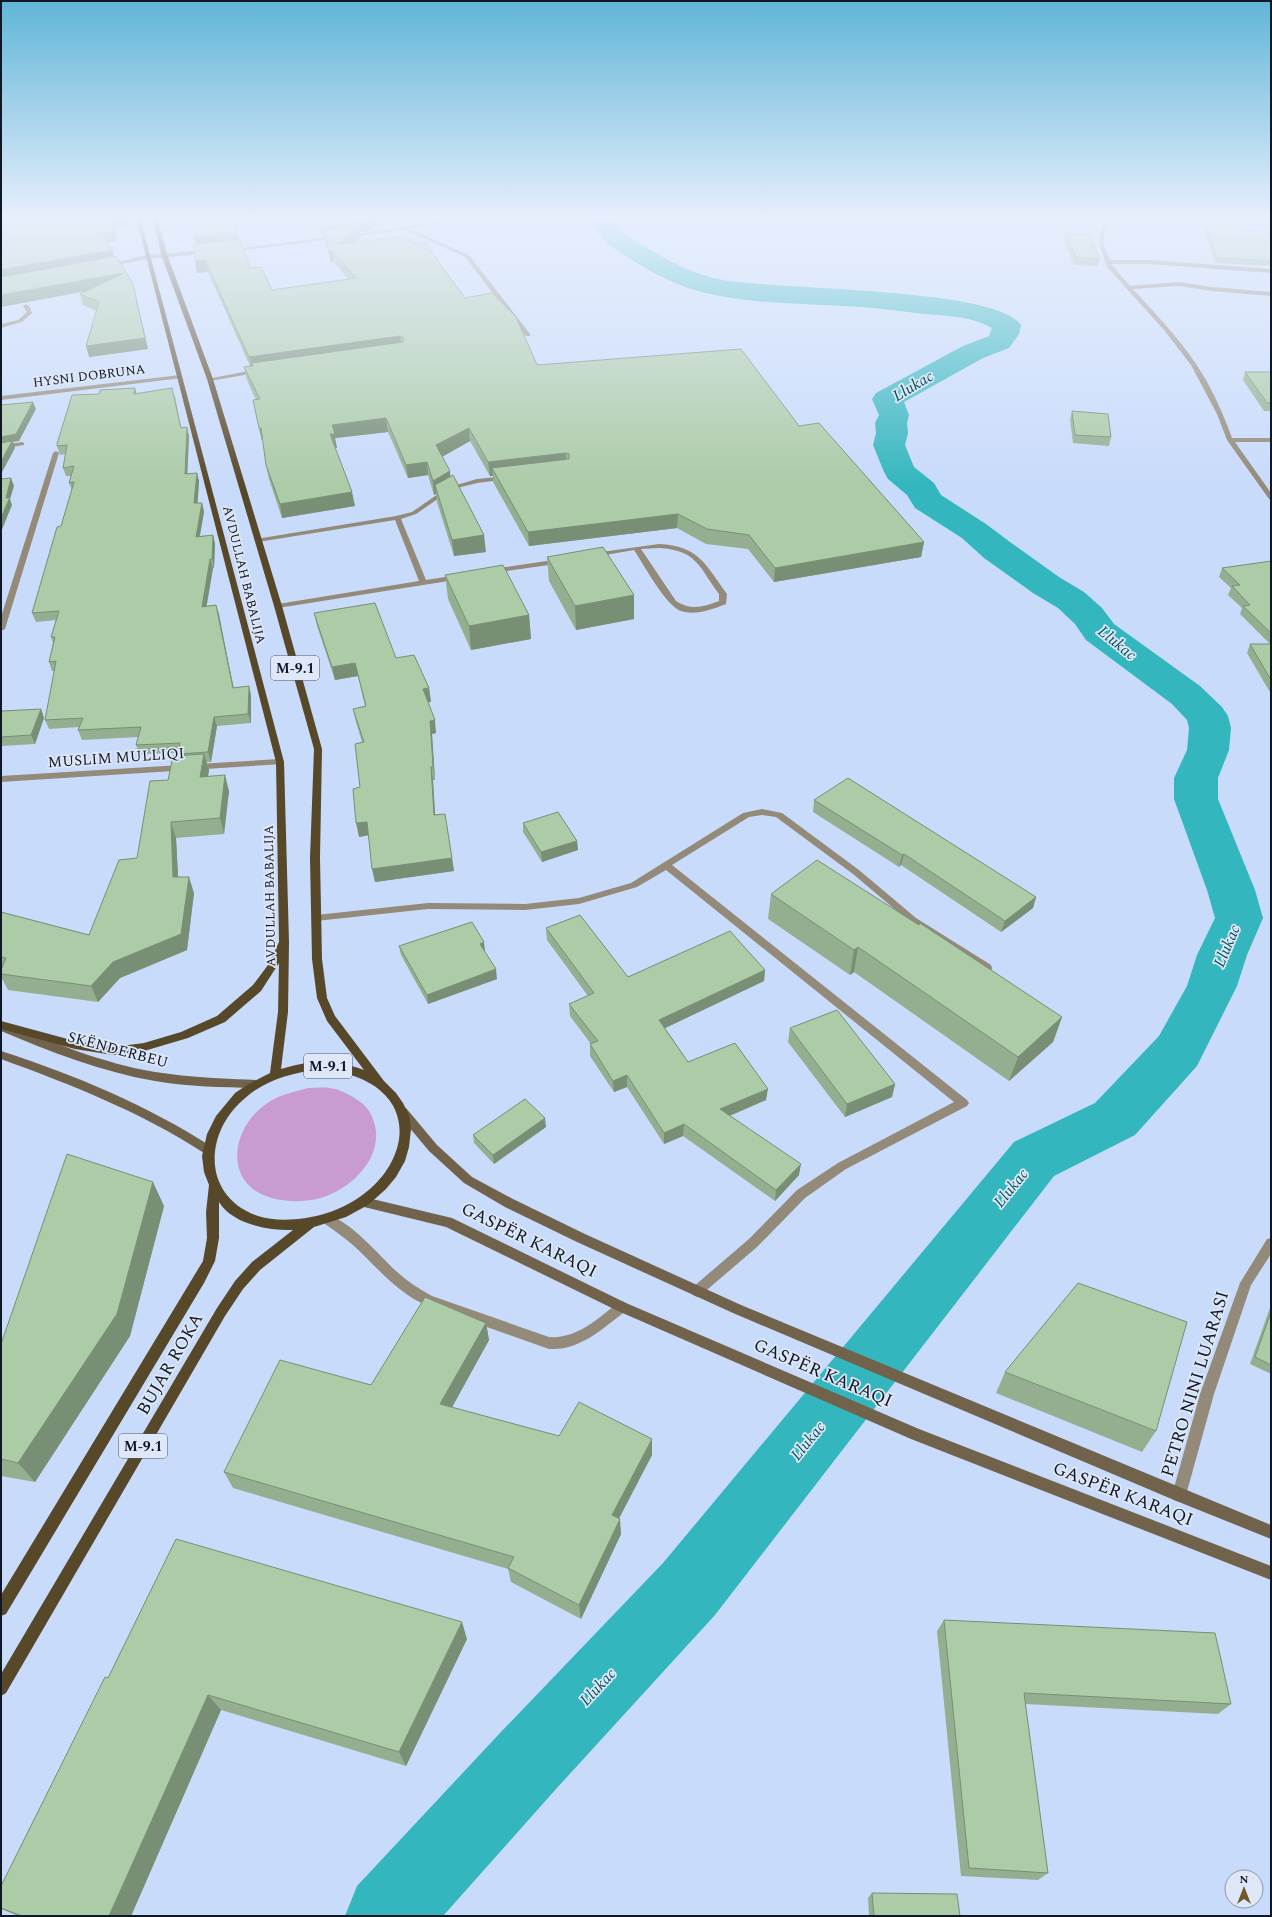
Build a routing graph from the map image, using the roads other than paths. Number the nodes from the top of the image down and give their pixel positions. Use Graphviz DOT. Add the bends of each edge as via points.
graph roads {
  1 [pos="26,306"];
  2 [pos="161,306"];
  3 [pos="183,306"];
  4 [pos="506,306"];
  5 [pos="1145,306"];
  6 [pos="1,326"];
  7 [pos="528,335"];
  8 [pos="267,370"];
  9 [pos="180,377"];
  10 [pos="210,379"];
  11 [pos="1,398"];
  12 [pos="1230,440"];
  13 [pos="1271,440"];
  14 [pos="22,444"];
  15 [pos="1,447"];
  16 [pos="56,452"];
  17 [pos="514,476"];
  18 [pos="1271,498"];
  19 [pos="396,518"];
  20 [pos="258,540"];
  21 [pos="637,549"];
  22 [pos="590,556"];
  23 [pos="567,560"];
  24 [pos="484,573"];
  25 [pos="468,575"];
  26 [pos="423,582"];
  27 [pos="278,606"];
  28 [pos="1,630"];
  29 [pos="280,762"];
  30 [pos="1,779"];
  31 [pos="666,865"];
  32 [pos="316,918"];
  33 [pos="284,942"];
  34 [pos="994,972"];
  35 [pos="1,1026"];
  36 [pos="1,1055"];
  37 [pos="275,1074"];
  38 [pos="379,1082"];
  39 [pos="256,1084"];
  40 [pos="402,1111"];
  41 [pos="208,1150"];
  42 [pos="214,1187"];
  43 [pos="364,1202"];
  44 [pos="329,1220"];
  45 [pos="310,1224"];
  46 [pos="1271,1244"];
  47 [pos="697,1291"];
  48 [pos="622,1307"];
  49 [pos="1179,1495"];
  50 [pos="1271,1532"];
  51 [pos="1271,1573"];
  52 [pos="1,1609"];
  53 [pos="1,1688"];
  1 -- 6 [label="street" via="30,312 24,319"];
  2 -- 9 [label="main road, AVDULLAH BABALIJA / M-9.1"];
  3 -- 10 [label="main road, AVDULLAH BABALIJA / M-9.1"];
  4 -- 7 [label="street"];
  5 -- 12 [label="street" via="1194,365 1220,414"];
  8 -- 10 [label="street"];
  9 -- 11 [label="street, HYSNI DOBRUNA"];
  9 -- 29 [label="main road, AVDULLAH BABALIJA / M-9.1"];
  10 -- 20 [label="main road, AVDULLAH BABALIJA / M-9.1"];
  12 -- 13 [label="street"];
  12 -- 18 [label="street"];
  14 -- 15 [label="street"];
  16 -- 28 [label="street"];
  17 -- 19 [label="street" via="455,487 414,513"];
  19 -- 20 [label="street"];
  19 -- 26 [label="street"];
  20 -- 27 [label="main road, AVDULLAH BABALIJA / M-9.1"];
  21 -- 21 [label="street" via="668,546 693,555 723,594 723,602 706,609 683,609 673,603"];
  21 -- 22 [label="street"];
  23 -- 24 [label="street"];
  25 -- 26 [label="street, AVDULLAH BABALIJA"];
  26 -- 27 [label="street, AVDULLAH BABALIJA"];
  27 -- 32 [label="main road, AVDULLAH BABALIJA / M-9.1" via="318,749"];
  29 -- 30 [label="street, MUSLIM MULLIQI"];
  29 -- 33 [label="main road, AVDULLAH BABALIJA / M-9.1"];
  31 -- 32 [label="street" via="634,885 579,901 525,907 428,906"];
  31 -- 34 [label="street" via="746,815 762,812 779,815 856,872 913,920"];
  31 -- 47 [label="street" via="963,1103 842,1166 801,1194 753,1243"];
  32 -- 38 [label="main road, AVDULLAH BABALIJA / M-9.1" via="322,998 331,1018"];
  33 -- 35 [label="main road" via="272,967 257,988 221,1019 184,1035 144,1047 112,1051 75,1045"];
  33 -- 37 [label="main road, AVDULLAH BABALIJA / M-9.1" via="283,1012"];
  35 -- 39 [label="main road, SKËNDERBEU" via="56,1049 142,1074 176,1080"];
  36 -- 41 [label="main road" via="128,1104 168,1124"];
  37 -- 38 [label="main road, M-9.1" via="320,1065 342,1066 362,1072"];
  37 -- 39 [label="main road, M-9.1"];
  38 -- 40 [label="main road, M-9.1" via="393,1095"];
  39 -- 41 [label="main road, M-9.1" via="238,1097 224,1113 213,1131"];
  40 -- 43 [label="main road, M-9.1" via="406,1129 403,1149 396,1168 382,1186"];
  40 -- 47 [label="main road, GASPËR KARAQI" via="433,1148 468,1180 581,1238"];
  41 -- 42 [label="main road, M-9.1" via="208,1163"];
  42 -- 45 [label="main road, M-9.1" via="236,1211 252,1219 290,1226"];
  42 -- 52 [label="main road, BUJAR ROKA / M-9.1" via="213,1238 209,1261 200,1279"];
  43 -- 44 [label="main road, M-9.1"];
  43 -- 48 [label="main road, GASPËR KARAQI" via="448,1222"];
  44 -- 45 [label="main road, M-9.1"];
  44 -- 48 [label="street" via="360,1244 410,1291 428,1300 549,1343 570,1343"];
  45 -- 53 [label="main road, BUJAR ROKA / M-9.1" via="256,1266 220,1312"];
  46 -- 49 [label="street, PETRO NINI LUARASI" via="1246,1282 1207,1394"];
  47 -- 49 [label="main road, GASPËR KARAQI"];
  48 -- 51 [label="main road, GASPËR KARAQI" via="916,1434"];
  49 -- 50 [label="main road, GASPËR KARAQI"];
}
